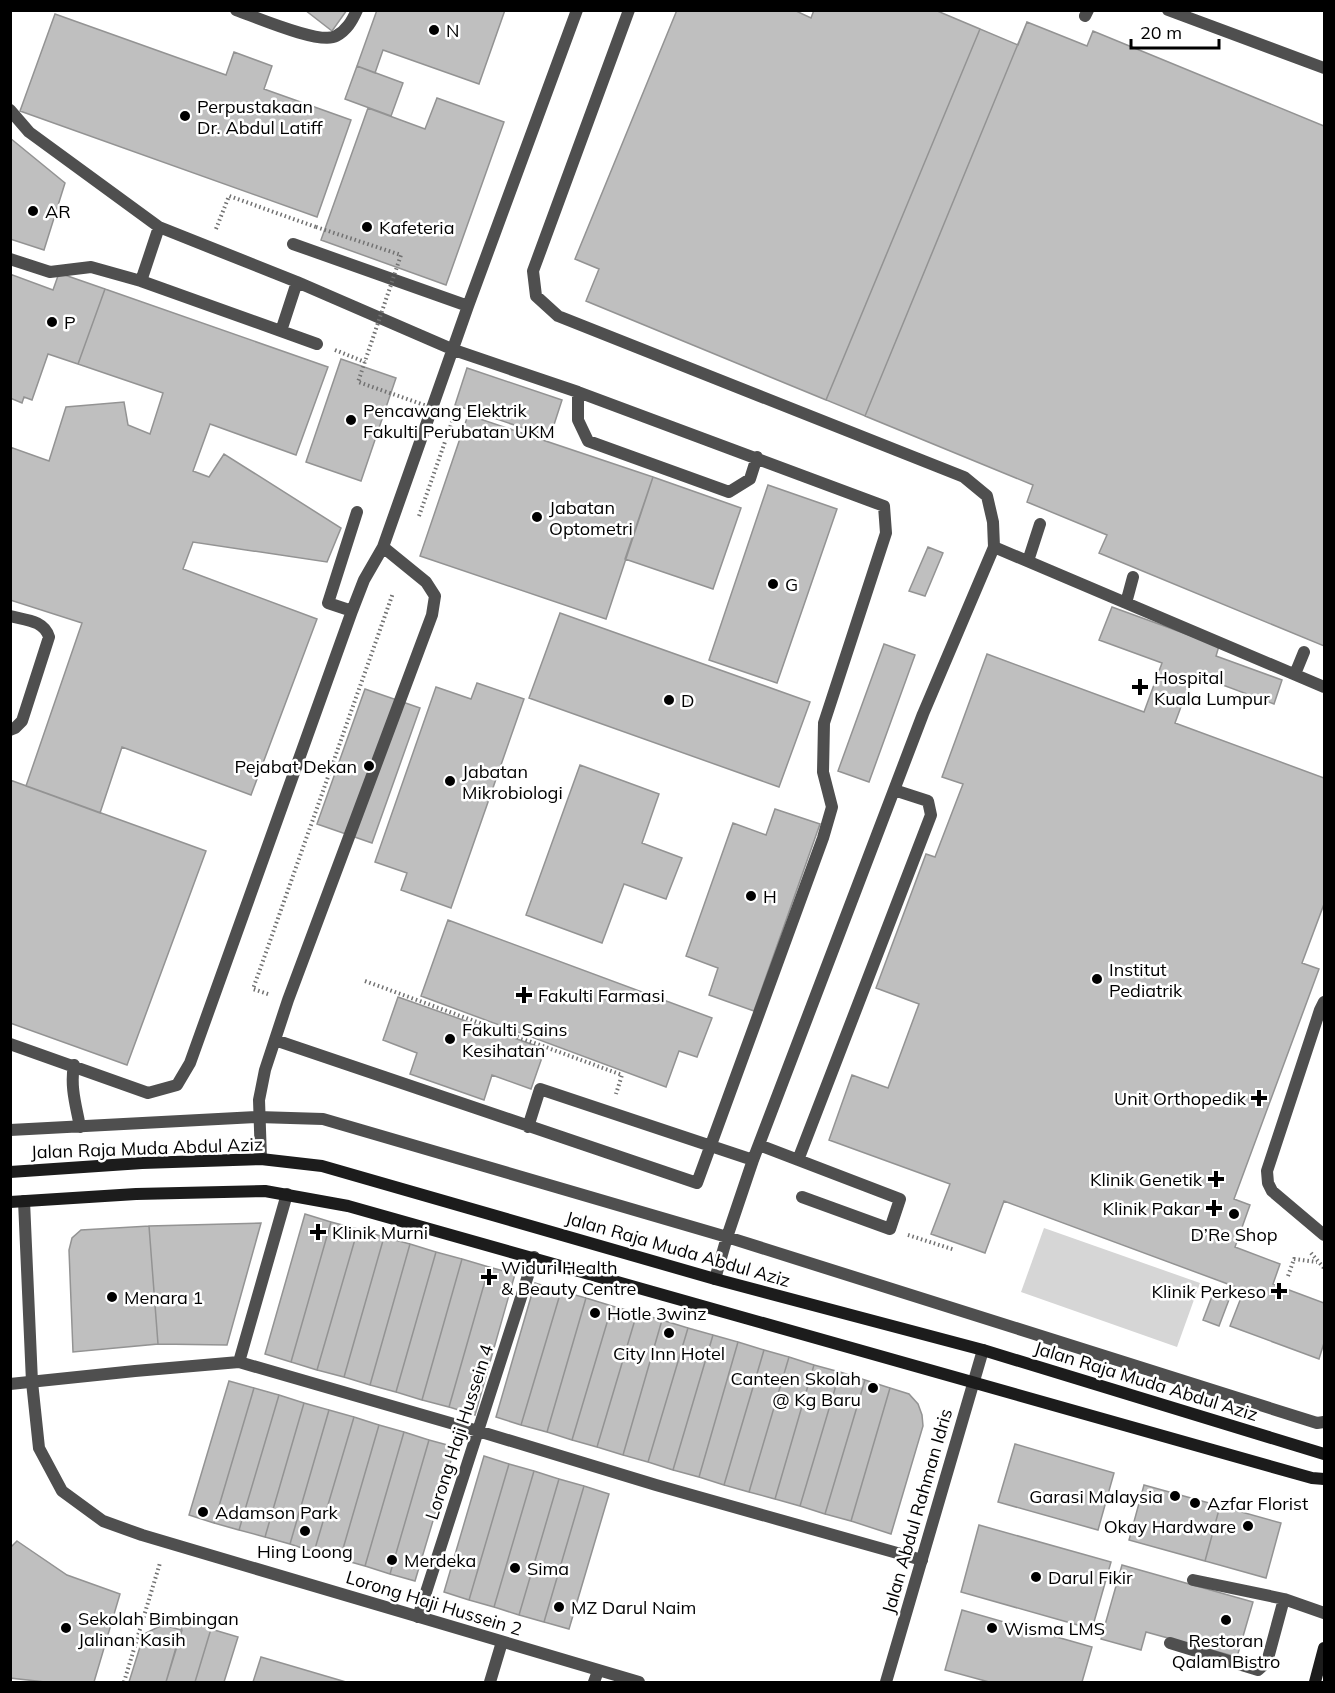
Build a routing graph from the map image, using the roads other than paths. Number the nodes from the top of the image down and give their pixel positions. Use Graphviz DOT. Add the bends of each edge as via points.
graph roads {
  1 [pos="236,10"];
  2 [pos="357,10"];
  3 [pos="577,10"];
  4 [pos="628,10"];
  5 [pos="1168,10"];
  6 [pos="1324,68"];
  7 [pos="10,110"];
  8 [pos="159,227"];
  9 [pos="293,243"];
  10 [pos="10,259"];
  11 [pos="141,281"];
  12 [pos="297,282"];
  13 [pos="468,306"];
  14 [pos="281,331"];
  15 [pos="317,344"];
  16 [pos="453,350"];
  17 [pos="578,392"];
  18 [pos="757,457"];
  19 [pos="357,512"];
  20 [pos="1040,524"];
  21 [pos="383,547"];
  22 [pos="994,547"];
  23 [pos="1028,561"];
  24 [pos="1133,577"];
  25 [pos="1126,603"];
  26 [pos="352,610"];
  27 [pos="10,616"];
  28 [pos="1304,652"];
  29 [pos="1295,674"];
  30 [pos="1324,687"];
  31 [pos="10,730"];
  32 [pos="894,790"];
  33 [pos="1324,1002"];
  34 [pos="274,1040"];
  35 [pos="10,1044"];
  36 [pos="74,1065"];
  37 [pos="258,1117"];
  38 [pos="80,1127"];
  39 [pos="528,1127"];
  40 [pos="10,1130"];
  41 [pos="759,1145"];
  42 [pos="710,1147"];
  43 [pos="261,1159"];
  44 [pos="753,1160"];
  45 [pos="798,1160"];
  46 [pos="10,1172"];
  47 [pos="287,1194"];
  48 [pos="802,1197"];
  49 [pos="24,1201"];
  50 [pos="10,1202"];
  51 [pos="1324,1235"];
  52 [pos="727,1237"];
  53 [pos="534,1257"];
  54 [pos="715,1279"];
  55 [pos="983,1350"];
  56 [pos="239,1362"];
  57 [pos="32,1382"];
  58 [pos="974,1383"];
  59 [pos="10,1384"];
  60 [pos="1324,1422"];
  61 [pos="478,1431"];
  62 [pos="1324,1454"];
  63 [pos="1324,1479"];
  64 [pos="922,1560"];
  65 [pos="1193,1580"];
  66 [pos="1284,1599"];
  67 [pos="1324,1613"];
  68 [pos="418,1617"];
  69 [pos="502,1642"];
  70 [pos="1170,1643"];
  71 [pos="1324,1648"];
  72 [pos="596,1677"];
  73 [pos="490,1683"];
  74 [pos="639,1683"];
  75 [pos="886,1683"];
  76 [pos="1315,1683"];
  1 -- 2 [label="street" via="316,38 335,37 350,24"];
  3 -- 13 [label="street"];
  4 -- 22 [label="street" via="533,271 536,296 558,316 964,477 987,496"];
  5 -- 6 [label="street"];
  7 -- 8 [label="street" via="29,132"];
  8 -- 11 [label="street"];
  8 -- 12 [label="street"];
  9 -- 13 [label="street"];
  10 -- 11 [label="street" via="50,272 91,267"];
  11 -- 14 [label="street"];
  12 -- 14 [label="street"];
  12 -- 16 [label="street"];
  13 -- 16 [label="street"];
  14 -- 15 [label="street"];
  16 -- 17 [label="street"];
  16 -- 21 [label="street"];
  17 -- 18 [label="street"];
  17 -- 18 [label="street" via="578,420 588,441 729,492 750,479"];
  18 -- 42 [label="street" via="884,507 886,533 824,723 823,771 832,807"];
  19 -- 26 [label="street" via="328,603"];
  20 -- 23 [label="street"];
  21 -- 26 [label="street"];
  21 -- 34 [label="street" via="426,582 435,596 432,615"];
  22 -- 23 [label="street"];
  22 -- 32 [label="street"];
  23 -- 25 [label="street"];
  24 -- 25 [label="street"];
  25 -- 29 [label="street"];
  26 -- 36 [label="street" via="190,1063 177,1085 148,1093"];
  27 -- 31 [label="street" via="40,624 49,637 22,721"];
  28 -- 29 [label="street"];
  29 -- 30 [label="street"];
  32 -- 41 [label="street"];
  32 -- 45 [label="street" via="928,801 931,815"];
  33 -- 51 [label="street" via="1267,1171 1272,1191"];
  34 -- 37 [label="street"];
  34 -- 39 [label="street"];
  35 -- 36 [label="street"];
  36 -- 38 [label="street" via="72,1092"];
  37 -- 38 [label="street"];
  37 -- 43 [label="street"];
  37 -- 52 [label="street" via="323,1119"];
  38 -- 40 [label="street"];
  39 -- 42 [label="street" via="697,1183"];
  39 -- 42 [label="street" via="540,1089"];
  41 -- 44 [label="street"];
  41 -- 45 [label="street"];
  42 -- 44 [label="street"];
  43 -- 46 [label="main road, Jalan Raja Muda Abdul Aziz"];
  43 -- 54 [label="main road, Jalan Raja Muda Abdul Aziz" via="322,1166"];
  44 -- 52 [label="street"];
  45 -- 48 [label="street" via="900,1199 891,1229"];
  47 -- 49 [label="main road" via="148,1194"];
  47 -- 53 [label="main road" via="348,1206"];
  47 -- 56 [label="street"];
  49 -- 50 [label="main road"];
  49 -- 57 [label="street, Lorong Haji Hussein 2"];
  52 -- 54 [label="street"];
  52 -- 60 [label="street" via="1317,1424"];
  53 -- 58 [label="main road"];
  53 -- 61 [label="street, Lorong Haji Hussein 4"];
  54 -- 55 [label="main road, Jalan Raja Muda Abdul Aziz"];
  55 -- 58 [label="street, Jalan Abdul Rahman Idris"];
  55 -- 62 [label="main road, Jalan Raja Muda Abdul Aziz"];
  56 -- 57 [label="street"];
  56 -- 61 [label="street"];
  57 -- 59 [label="street"];
  57 -- 68 [label="street, Lorong Haji Hussein 2" via="39,1448 62,1491 102,1521"];
  58 -- 63 [label="main road"];
  58 -- 64 [label="street, Jalan Abdul Rahman Idris"];
  61 -- 64 [label="street"];
  61 -- 68 [label="street, Lorong Haji Hussein 4"];
  64 -- 75 [label="street, Jalan Abdul Rahman Idris"];
  65 -- 66 [label="street"];
  66 -- 67 [label="street"];
  66 -- 70 [label="street" via="1267,1662 1258,1670"];
  68 -- 69 [label="street, Lorong Haji Hussein 2"];
  69 -- 72 [label="street, Lorong Haji Hussein 2"];
  69 -- 73 [label="street"];
  71 -- 76 [label="main road"];
  72 -- 74 [label="street, Lorong Haji Hussein 2"];
}
